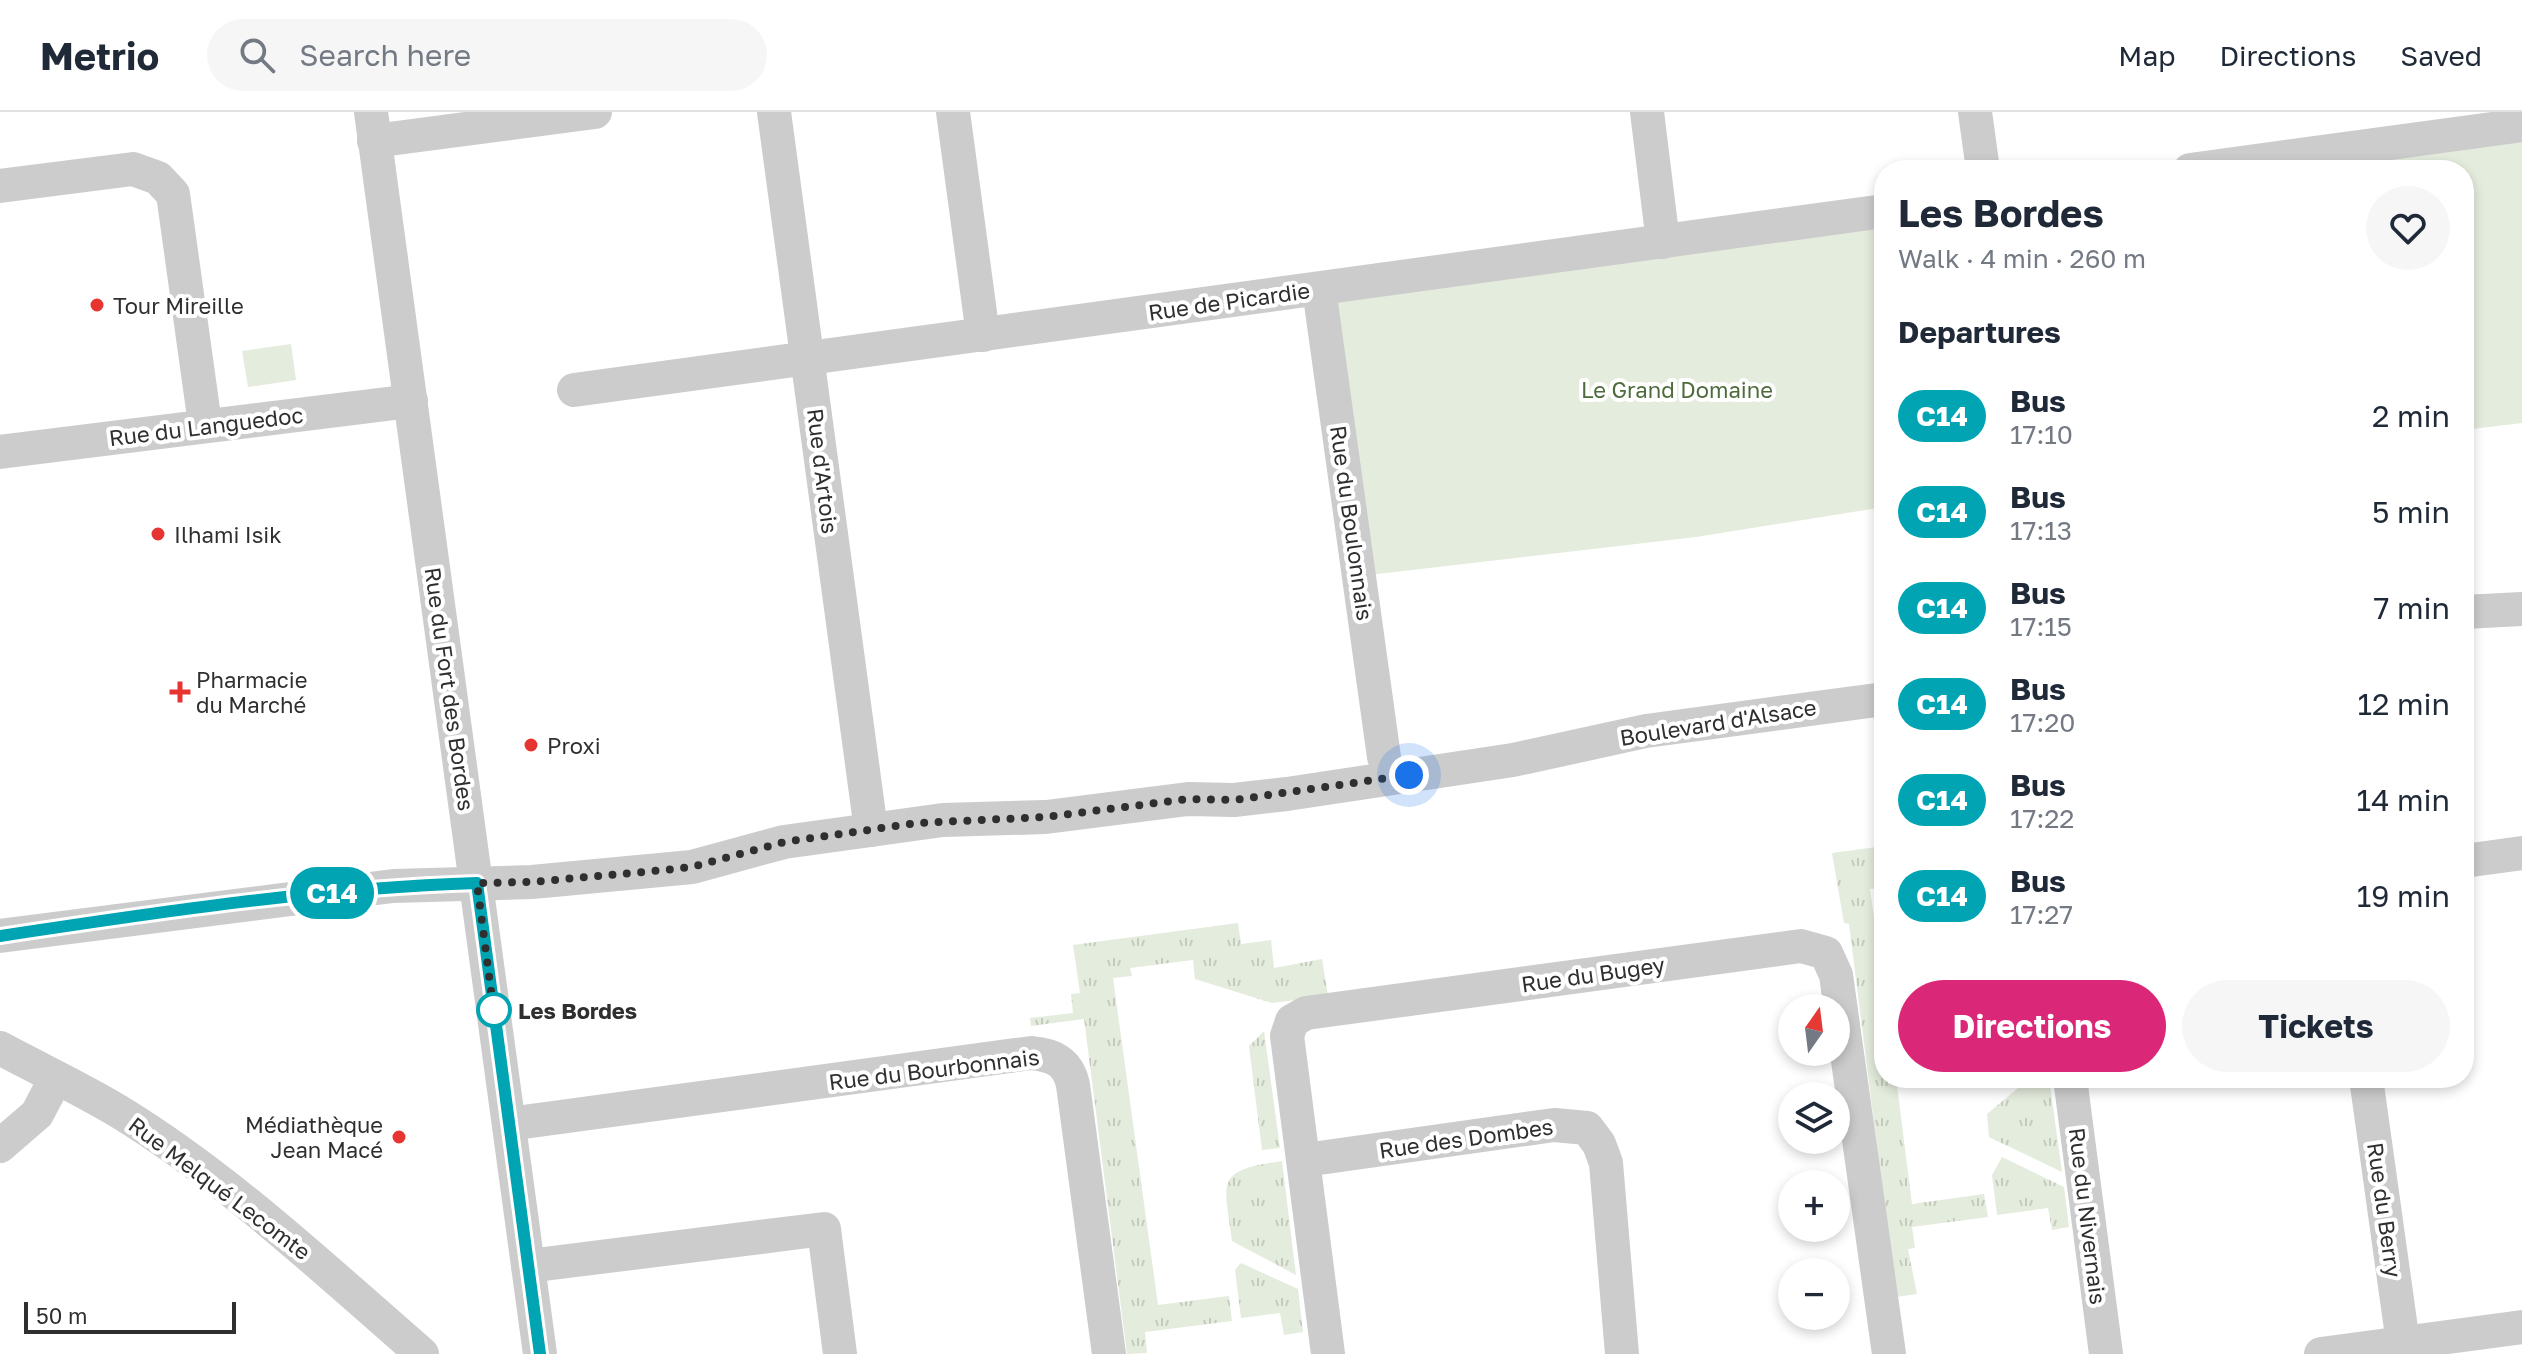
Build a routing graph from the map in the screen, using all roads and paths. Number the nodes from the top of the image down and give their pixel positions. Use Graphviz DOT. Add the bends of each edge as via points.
graph roads {
  1 [pos="595,112"];
  2 [pos="774,112"];
  3 [pos="953,112"];
  4 [pos="1647,112"];
  5 [pos="1975,112"];
  6 [pos="2522,125"];
  7 [pos="372,126"];
  8 [pos="1982,160"];
  9 [pos="2335,160"];
  10 [pos="0,186"];
  11 [pos="1874,212"];
  12 [pos="1663,242"];
  13 [pos="1319,289"];
  14 [pos="983,335"];
  15 [pos="808,358"];
  16 [pos="574,390"];
  17 [pos="411,401"];
  18 [pos="205,424"];
  19 [pos="0,452"];
  20 [pos="2522,609"];
  21 [pos="2474,611"];
  22 [pos="1874,700"];
  23 [pos="1552,751"];
  24 [pos="1384,757"];
  25 [pos="1188,799"];
  26 [pos="871,830"];
  27 [pos="2522,853"];
  28 [pos="2474,860"];
  29 [pos="477,883"];
  30 [pos="0,936"];
  31 [pos="0,1048"];
  32 [pos="56,1078"];
  33 [pos="2071,1088"];
  34 [pos="2367,1088"];
  35 [pos="509,1124"];
  36 [pos="0,1146"];
  37 [pos="1305,1160"];
  38 [pos="528,1266"];
  39 [pos="2522,1327"];
  40 [pos="2403,1343"];
  41 [pos="422,1354"];
  42 [pos="540,1354"];
  43 [pos="840,1354"];
  44 [pos="1109,1354"];
  45 [pos="1328,1354"];
  46 [pos="1622,1354"];
  47 [pos="1889,1354"];
  48 [pos="2106,1354"];
  49 [pos="2321,1354"];
  1 -- 7 [label="street"];
  2 -- 15 [label="street, Rue d'Artois"];
  3 -- 14 [label="street"];
  4 -- 12 [label="street"];
  5 -- 8 [label="street"];
  6 -- 9 [label="street"];
  7 -- 17 [label="street, Rue du Fort des Bordes"];
  10 -- 18 [label="street" via="133,169 158,178 173,194"];
  11 -- 12 [label="street, Rue de Picardie"];
  12 -- 13 [label="street, Rue de Picardie"];
  13 -- 14 [label="street, Rue de Picardie"];
  13 -- 24 [label="street, Rue du Boulonnais"];
  14 -- 15 [label="street, Rue de Picardie"];
  15 -- 16 [label="street, Rue de Picardie"];
  15 -- 26 [label="street, Rue d'Artois"];
  17 -- 18 [label="street, Rue du Languedoc"];
  17 -- 29 [label="street, Rue du Fort des Bordes"];
  18 -- 19 [label="street, Rue du Languedoc"];
  20 -- 21 [label="street"];
  22 -- 23 [label="street, Boulevard d'Alsace" via="1646,731"];
  23 -- 24 [label="street, Boulevard d'Alsace" via="1465,747"];
  23 -- 25 [label="street, Boulevard d'Alsace" via="1287,794"];
  24 -- 25 [label="street, Boulevard d'Alsace" via="1246,779"];
  25 -- 26 [label="street, Boulevard d'Alsace" via="1046,817 955,819"];
  26 -- 29 [label="street, Boulevard d'Alsace" via="784,842 692,867"];
  27 -- 28 [label="street"];
  29 -- 30 [label="street, Boulevard d'Alsace" via="393,886"];
  29 -- 35 [label="street, Rue du Fort des Bordes"];
  31 -- 32 [label="street, Rue Melqué Lecomte"];
  32 -- 36 [label="street" via="37,1114"];
  32 -- 41 [label="street, Rue Melqué Lecomte" via="117,1111 229,1191"];
  33 -- 48 [label="street, Rue du Nivernais"];
  34 -- 40 [label="street, Rue du Berry"];
  35 -- 38 [label="street, Rue du Fort des Bordes"];
  35 -- 44 [label="street, Rue du Bourbonnais" via="1031,1053 1051,1056 1067,1067 1073,1085"];
  37 -- 45 [label="street, Rue du Bugey"];
  37 -- 46 [label="street, Rue des Dombes" via="1554,1125 1587,1128 1606,1163"];
  37 -- 47 [label="street, Rue du Bugey" via="1287,1036 1298,1016 1787,948 1819,949 1830,958 1836,975"];
  38 -- 42 [label="street, Rue du Fort des Bordes"];
  38 -- 43 [label="street" via="824,1229"];
  39 -- 40 [label="street"];
  40 -- 49 [label="street"];
}
